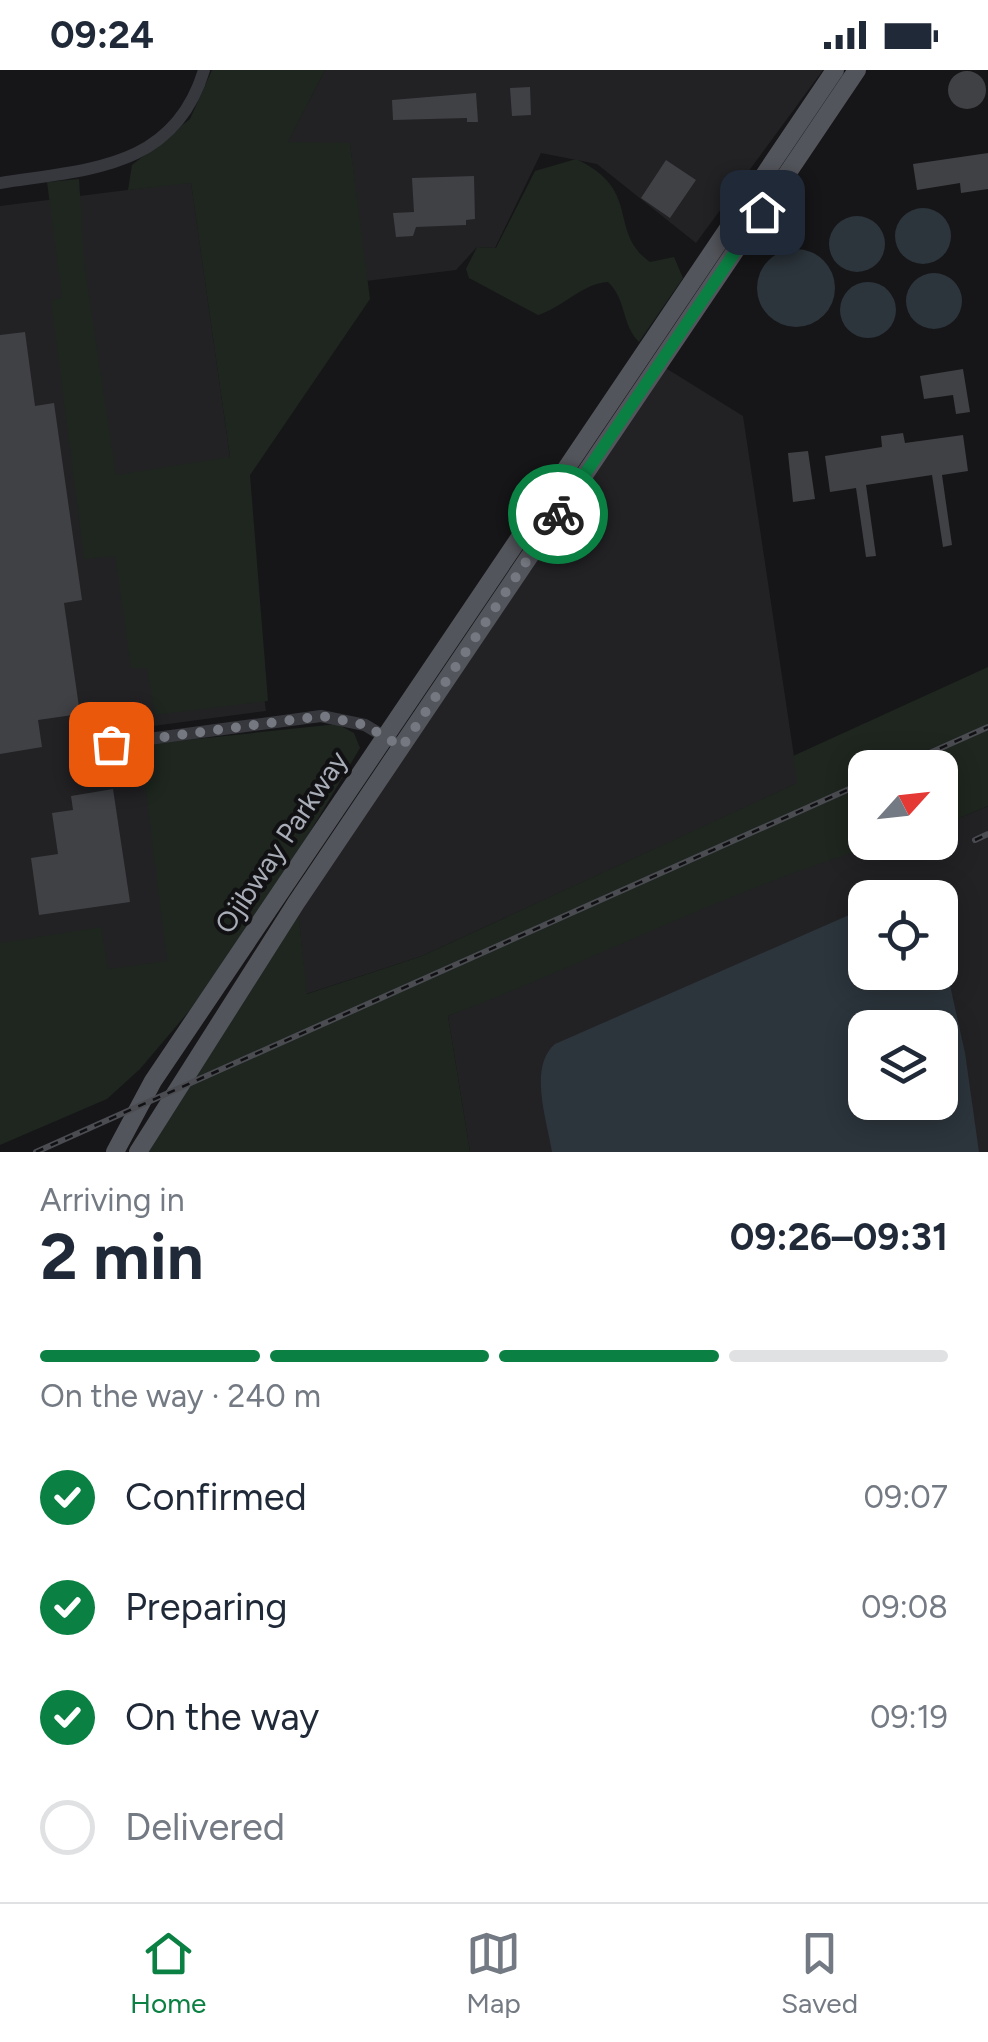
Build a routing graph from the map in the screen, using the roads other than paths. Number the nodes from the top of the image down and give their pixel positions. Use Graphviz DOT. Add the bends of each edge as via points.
graph roads {
  1 [pos="204,70"];
  2 [pos="835,70"];
  3 [pos="858,70"];
  4 [pos="0,183"];
  5 [pos="394,741"];
  6 [pos="111,744"];
  7 [pos="115,1152"];
  8 [pos="138,1152"];
  1 -- 4 [label="street" via="183,115 132,157"];
  2 -- 5 [label="main road, Ojibway Parkway"];
  3 -- 5 [label="main road, Ojibway Parkway"];
  5 -- 6 [label="street" via="322,716"];
  5 -- 7 [label="main road, Ojibway Parkway" via="154,1080"];
  5 -- 8 [label="main road, Ojibway Parkway"];
}
